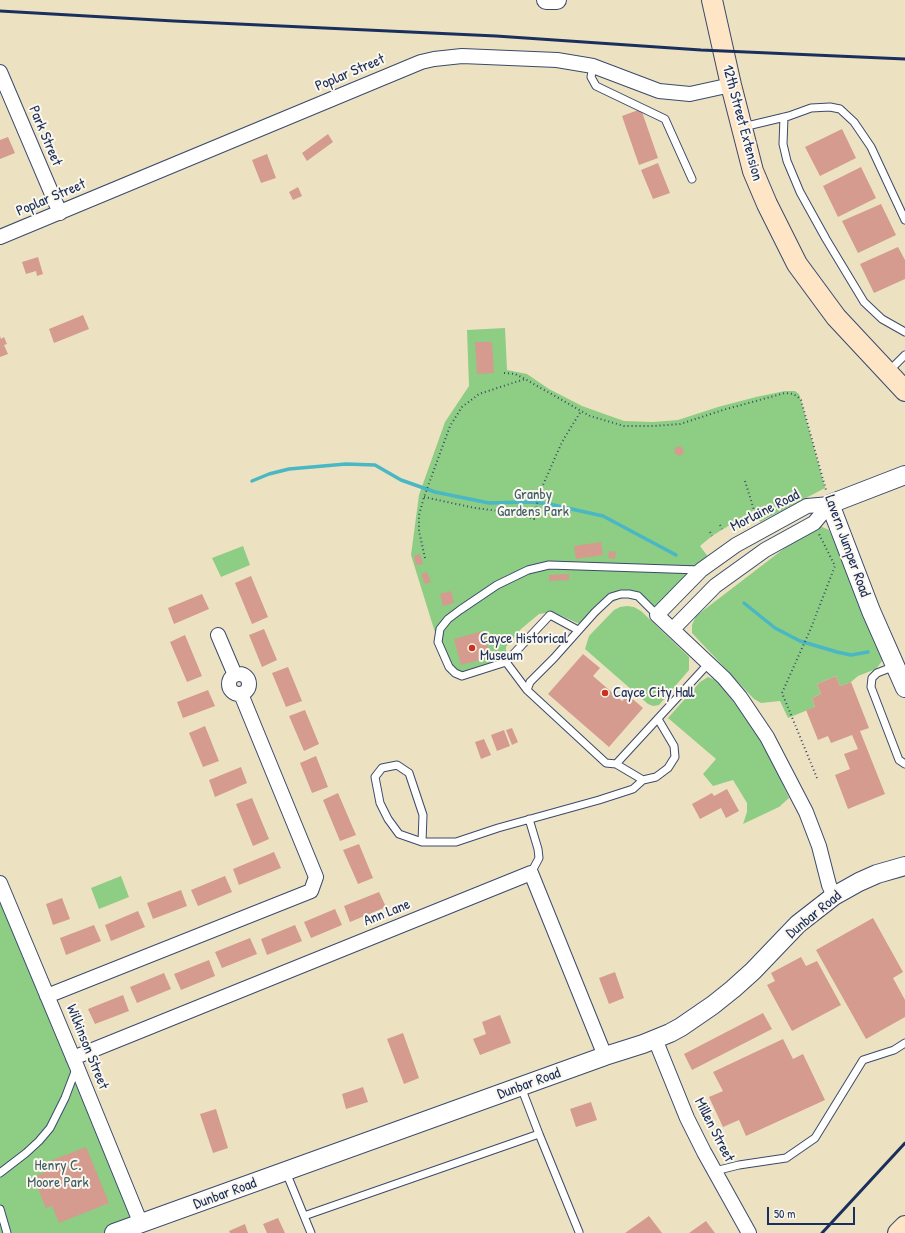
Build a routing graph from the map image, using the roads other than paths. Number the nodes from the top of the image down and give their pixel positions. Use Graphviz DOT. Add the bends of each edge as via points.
graph roads {
  1 [pos="546,0"];
  2 [pos="557,0"];
  3 [pos="712,0"];
  4 [pos="593,66"];
  5 [pos="0,72"];
  6 [pos="730,85"];
  7 [pos="784,117"];
  8 [pos="742,128"];
  9 [pos="692,179"];
  10 [pos="60,213"];
  11 [pos="905,220"];
  12 [pos="0,237"];
  13 [pos="905,332"];
  14 [pos="905,355"];
  15 [pos="888,373"];
  16 [pos="905,390"];
  17 [pos="905,475"];
  18 [pos="830,504"];
  19 [pos="701,570"];
  20 [pos="657,615"];
  21 [pos="673,629"];
  22 [pos="578,630"];
  23 [pos="218,635"];
  24 [pos="506,662"];
  25 [pos="709,663"];
  26 [pos="896,666"];
  27 [pos="905,688"];
  28 [pos="527,690"];
  29 [pos="658,719"];
  30 [pos="616,764"];
  31 [pos="905,764"];
  32 [pos="643,780"];
  33 [pos="529,819"];
  34 [pos="422,842"];
  35 [pos="902,869"];
  36 [pos="531,873"];
  37 [pos="0,883"];
  38 [pos="834,896"];
  39 [pos="48,996"];
  40 [pos="655,1039"];
  41 [pos="905,1043"];
  42 [pos="605,1056"];
  43 [pos="75,1063"];
  44 [pos="521,1087"];
  45 [pos="539,1134"];
  46 [pos="286,1171"];
  47 [pos="715,1171"];
  48 [pos="0,1173"];
  49 [pos="0,1209"];
  50 [pos="304,1216"];
  51 [pos="905,1226"];
  52 [pos="128,1230"];
  53 [pos="579,1232"];
  54 [pos="7,1233"];
  55 [pos="311,1233"];
  56 [pos="750,1233"];
  57 [pos="898,1233"];
  1 -- 2 [label="street"];
  3 -- 6 [label="main road, 12th Street Extension"];
  4 -- 6 [label="street, Poplar Street" via="659,91 690,94"];
  4 -- 9 [label="lane" via="592,77 596,86 665,119"];
  4 -- 10 [label="street, Poplar Street" via="557,60 462,56 422,62"];
  5 -- 10 [label="street, Park Street"];
  6 -- 8 [label="main road, 12th Street Extension"];
  7 -- 8 [label="lane"];
  7 -- 11 [label="lane" via="811,108 830,107 840,109 848,115 871,148"];
  7 -- 13 [label="lane" via="783,144 787,161 800,192 826,240 864,302 882,319"];
  8 -- 15 [label="main road, 12th Street Extension" via="753,171 797,264 836,317"];
  10 -- 12 [label="street, Poplar Street"];
  14 -- 15 [label="lane"];
  15 -- 16 [label="main road, 12th Street Extension"];
  17 -- 18 [label="street"];
  18 -- 19 [label="street, Morlaine Road" via="801,509 736,545"];
  18 -- 21 [label="street, Morlaine Road" via="814,523 765,550 715,586"];
  18 -- 26 [label="street, Lavern Jumper Road" via="871,611"];
  19 -- 20 [label="street, Morlaine Road"];
  19 -- 24 [label="lane" via="548,565 528,570 497,585 448,619 440,629 438,642 449,667 455,673 462,676"];
  20 -- 21 [label="street"];
  20 -- 22 [label="lane" via="638,596 621,594 611,597"];
  21 -- 25 [label="street"];
  22 -- 24 [label="lane" via="550,614"];
  22 -- 28 [label="lane" via="530,682"];
  23 -- 39 [label="street" via="235,675 244,676 248,682 247,690 241,694 316,877 311,891"];
  24 -- 28 [label="lane"];
  25 -- 29 [label="lane"];
  25 -- 38 [label="street" via="740,697 779,758 806,812"];
  26 -- 27 [label="street, Lavern Jumper Road"];
  26 -- 31 [label="lane" via="877,673 872,678 871,687 899,760"];
  28 -- 30 [label="lane" via="606,763"];
  29 -- 30 [label="lane"];
  29 -- 32 [label="lane" via="674,746 675,757 668,768 656,777"];
  30 -- 32 [label="lane"];
  32 -- 33 [label="lane" via="633,790"];
  33 -- 34 [label="lane" via="456,842"];
  33 -- 36 [label="lane" via="539,858"];
  34 -- 34 [label="lane" via="398,834 388,819 380,803 375,777 382,768 397,765 409,773 423,815"];
  35 -- 38 [label="street, Dunbar Road" via="859,882"];
  36 -- 42 [label="street"];
  36 -- 43 [label="street, Ann Lane"];
  37 -- 39 [label="street, Wilkinson Street"];
  38 -- 40 [label="street, Dunbar Road" via="798,924 733,989 681,1027"];
  39 -- 43 [label="street, Wilkinson Street"];
  40 -- 42 [label="street, Dunbar Road"];
  40 -- 47 [label="street, Millen Street" via="687,1118"];
  41 -- 47 [label="lane" via="894,1050 863,1060 815,1138 792,1154 786,1158 739,1164"];
  42 -- 44 [label="street, Dunbar Road"];
  43 -- 48 [label="lane" via="65,1098 50,1128 26,1153"];
  43 -- 52 [label="street, Wilkinson Street"];
  44 -- 45 [label="lane"];
  44 -- 46 [label="street, Dunbar Road"];
  45 -- 50 [label="lane"];
  45 -- 53 [label="lane"];
  46 -- 50 [label="lane"];
  46 -- 52 [label="street, Dunbar Road"];
  47 -- 56 [label="street, Millen Street"];
  49 -- 54 [label="lane"];
  50 -- 55 [label="lane"];
  51 -- 57 [label="main road"];
}
